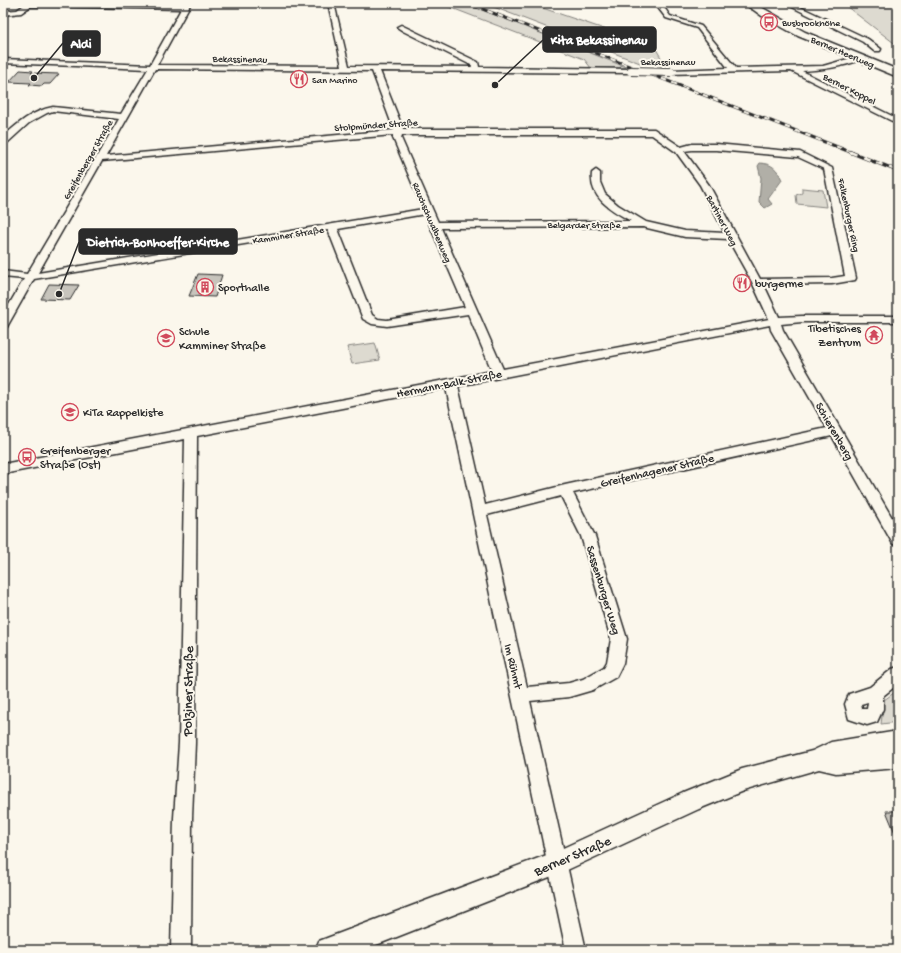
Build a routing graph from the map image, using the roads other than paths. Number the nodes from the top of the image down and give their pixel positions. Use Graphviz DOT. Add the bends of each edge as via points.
graph roads {
  1 [pos="31,3"];
  2 [pos="331,3"];
  3 [pos="658,3"];
  4 [pos="763,3"];
  5 [pos="787,3"];
  6 [pos="614,4"];
  7 [pos="187,5"];
  8 [pos="750,5"];
  9 [pos="3,13"];
  10 [pos="401,27"];
  11 [pos="877,49"];
  12 [pos="858,58"];
  13 [pos="3,61"];
  14 [pos="154,67"];
  15 [pos="346,69"];
  16 [pos="375,69"];
  17 [pos="793,69"];
  18 [pos="476,70"];
  19 [pos="734,71"];
  20 [pos="898,74"];
  21 [pos="125,116"];
  22 [pos="898,122"];
  23 [pos="398,132"];
  24 [pos="654,132"];
  25 [pos="3,142"];
  26 [pos="679,150"];
  27 [pos="100,159"];
  28 [pos="596,173"];
  29 [pos="428,211"];
  30 [pos="644,224"];
  31 [pos="435,225"];
  32 [pos="332,227"];
  33 [pos="731,236"];
  34 [pos="3,274"];
  35 [pos="30,277"];
  36 [pos="757,282"];
  37 [pos="470,310"];
  38 [pos="898,319"];
  39 [pos="775,321"];
  40 [pos="3,325"];
  41 [pos="499,373"];
  42 [pos="451,383"];
  43 [pos="834,431"];
  44 [pos="191,432"];
  45 [pos="3,469"];
  46 [pos="564,490"];
  47 [pos="480,512"];
  48 [pos="898,540"];
  49 [pos="898,674"];
  50 [pos="875,692"];
  51 [pos="521,696"];
  52 [pos="891,750"];
  53 [pos="557,863"];
  54 [pos="181,950"];
  55 [pos="328,950"];
  56 [pos="576,950"];
  1 -- 7 [label="street"];
  1 -- 9 [label="street" via="19,12"];
  2 -- 15 [label="street"];
  3 -- 6 [label="street"];
  3 -- 19 [label="street" via="668,17 699,27"];
  4 -- 8 [label="street"];
  5 -- 11 [label="street"];
  7 -- 14 [label="street, Greifenberger Straße"];
  8 -- 12 [label="main road, Berner Heerweg" via="801,33"];
  10 -- 18 [label="street" via="475,64"];
  12 -- 17 [label="street, Bekassinenau" via="828,68"];
  12 -- 20 [label="main road, Berner Heerweg"];
  13 -- 14 [label="street, Bekassinenau"];
  14 -- 15 [label="street, Bekassinenau"];
  14 -- 21 [label="street, Greifenberger Straße"];
  15 -- 16 [label="street, Bekassinenau"];
  16 -- 18 [label="street, Bekassinenau"];
  16 -- 23 [label="street, Rauchschwalbenweg" via="399,128"];
  17 -- 19 [label="street, Bekassinenau"];
  17 -- 22 [label="street, Berner Koppel"];
  18 -- 19 [label="street, Bekassinenau, bridge"];
  21 -- 25 [label="street" via="53,109 42,111 32,115"];
  21 -- 27 [label="street, Greifenberger Straße"];
  23 -- 24 [label="street, Stolpmünder Straße"];
  23 -- 27 [label="street, Stolpmünder Straße"];
  23 -- 29 [label="street, Rauchschwalbenweg" via="397,138"];
  24 -- 26 [label="street, Bartiner Weg"];
  26 -- 33 [label="street, Bartiner Weg" via="704,185"];
  26 -- 36 [label="street, Falkenburger Ring" via="716,147 800,155 828,168 851,278 832,281"];
  27 -- 35 [label="street, Greifenberger Straße"];
  28 -- 30 [label="street" via="595,183 603,196 615,208"];
  29 -- 31 [label="street, Rauchschwalbenweg"];
  29 -- 32 [label="street, Kamminer Straße"];
  30 -- 31 [label="street, Belgarder Straße"];
  30 -- 33 [label="street, Belgarder Straße" via="684,234"];
  31 -- 37 [label="street, Rauchschwalbenweg"];
  32 -- 35 [label="street, Kamminer Straße"];
  32 -- 37 [label="street" via="367,317 387,324"];
  33 -- 36 [label="street, Bartiner Weg"];
  34 -- 35 [label="street, Kamminer Straße"];
  35 -- 40 [label="street, Greifenberger Straße"];
  36 -- 39 [label="street, Bartiner Weg"];
  37 -- 41 [label="street, Rauchschwalbenweg"];
  38 -- 39 [label="street, Hermann-Balk-Straße" via="802,318"];
  39 -- 41 [label="street, Hermann-Balk-Straße"];
  39 -- 43 [label="street, Schierenberg" via="777,330"];
  41 -- 42 [label="street, Hermann-Balk-Straße"];
  42 -- 44 [label="street, Hermann-Balk-Straße"];
  42 -- 47 [label="street, Im Rühmt"];
  43 -- 46 [label="street, Greifenhagener Straße"];
  43 -- 48 [label="street, Schierenberg"];
  44 -- 45 [label="street, Hermann-Balk-Straße"];
  44 -- 54 [label="street, Polziner Straße" via="187,743"];
  46 -- 47 [label="street, Greifenhagener Straße"];
  46 -- 51 [label="street, Sassenburger Weg" via="588,536 618,636 615,663 610,672 587,685 565,691"];
  47 -- 51 [label="street, Im Rühmt"];
  49 -- 50 [label="street"];
  51 -- 53 [label="street, Im Rühmt"];
  52 -- 53 [label="main road, Berner Straße" via="836,762 816,760 746,779 709,793"];
  53 -- 55 [label="main road, Berner Straße"];
  53 -- 56 [label="street, Im Rühmt"];
}
